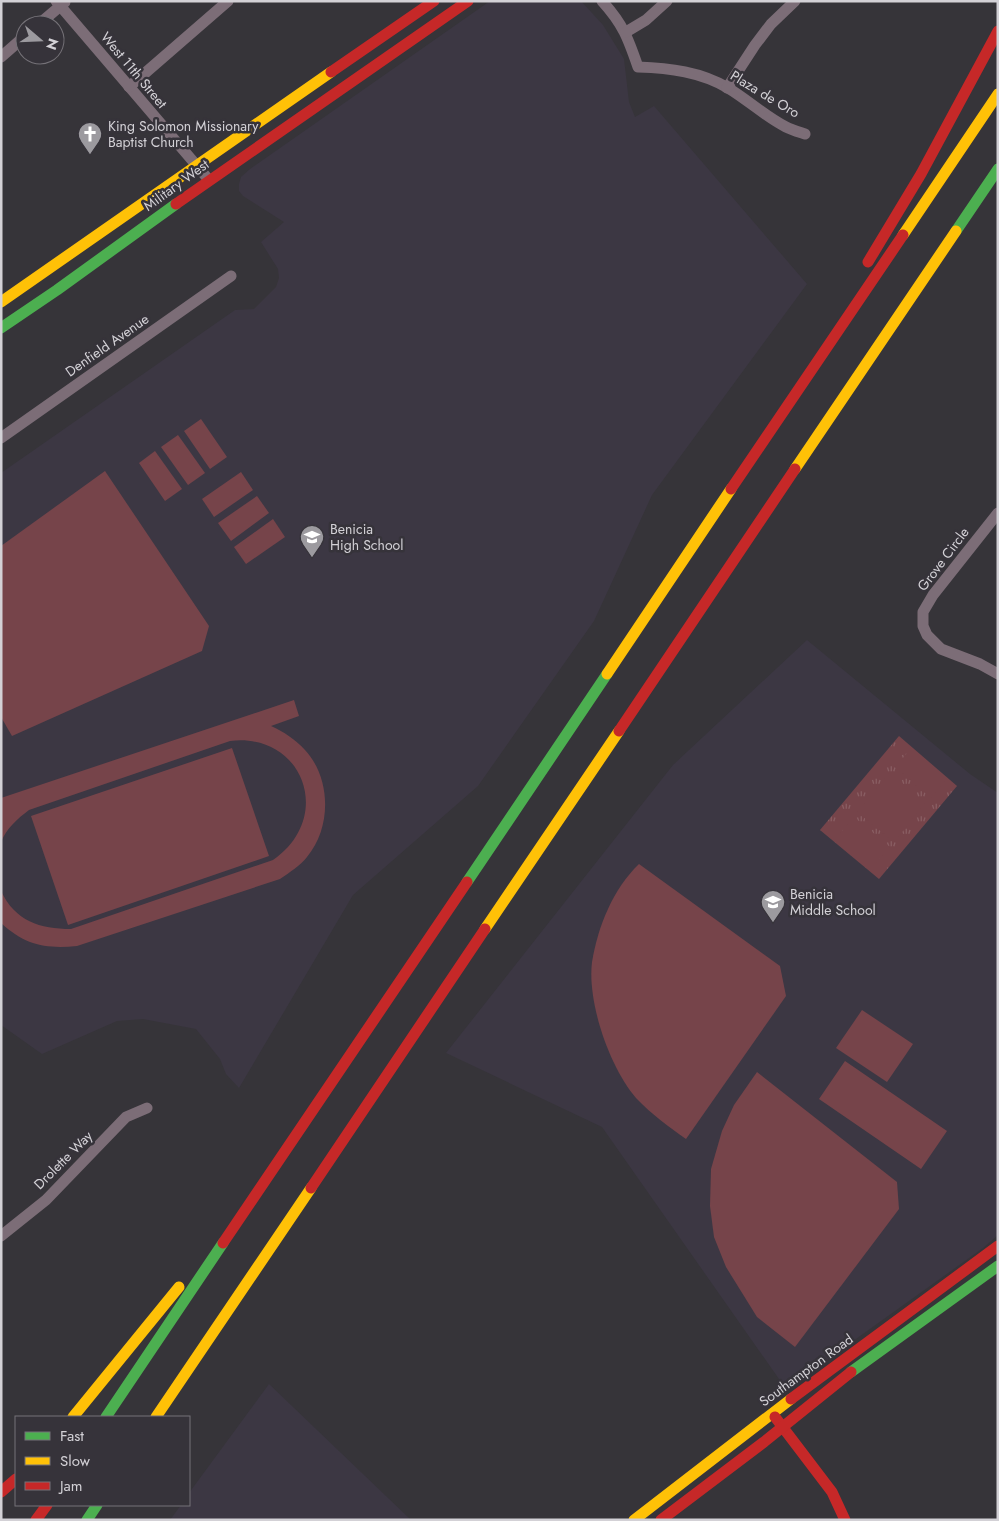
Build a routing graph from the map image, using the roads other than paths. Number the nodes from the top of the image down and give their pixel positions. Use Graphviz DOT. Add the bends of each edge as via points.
graph roads {
  1 [pos="228,1"];
  2 [pos="434,1"];
  3 [pos="468,1"];
  4 [pos="602,1"];
  5 [pos="667,1"];
  6 [pos="796,1"];
  7 [pos="60,3"];
  8 [pos="48,15"];
  9 [pos="998,31"];
  10 [pos="626,32"];
  11 [pos="15,45"];
  12 [pos="1,57"];
  13 [pos="129,87"];
  14 [pos="727,88"];
  15 [pos="998,94"];
  16 [pos="805,134"];
  17 [pos="197,166"];
  18 [pos="998,169"];
  19 [pos="208,180"];
  20 [pos="864,269"];
  21 [pos="231,276"];
  22 [pos="1,302"];
  23 [pos="838,311"];
  24 [pos="1,328"];
  25 [pos="784,411"];
  26 [pos="1,438"];
  27 [pos="998,513"];
  28 [pos="998,674"];
  29 [pos="147,1108"];
  30 [pos="249,1205"];
  31 [pos="1,1236"];
  32 [pos="998,1246"];
  33 [pos="998,1266"];
  34 [pos="772,1413"];
  35 [pos="74,1416"];
  36 [pos="107,1416"];
  37 [pos="157,1416"];
  38 [pos="782,1426"];
  39 [pos="15,1480"];
  40 [pos="1,1492"];
  41 [pos="45,1506"];
  42 [pos="36,1520"];
  43 [pos="634,1520"];
  44 [pos="661,1520"];
  45 [pos="845,1520"];
  1 -- 13 [label="street"];
  2 -- 17 [label="main road, Military West"];
  3 -- 19 [label="main road, Military West"];
  4 -- 10 [label="street, Plaza de Oro"];
  5 -- 10 [label="street"];
  6 -- 14 [label="street" via="771,24"];
  7 -- 8 [label="street"];
  7 -- 13 [label="street, West 11th Street"];
  9 -- 20 [label="main road" via="921,174"];
  10 -- 14 [label="street, Plaza de Oro" via="638,67 690,72"];
  11 -- 12 [label="street"];
  13 -- 17 [label="street, West 11th Street"];
  14 -- 16 [label="street, Plaza de Oro" via="786,127"];
  15 -- 25 [label="main road"];
  17 -- 19 [label="street, West 11th Street"];
  17 -- 22 [label="main road, Military West"];
  18 -- 37 [label="main road"];
  19 -- 24 [label="main road, Military West"];
  21 -- 26 [label="street, Denfield Avenue"];
  23 -- 25 [label="main road"];
  25 -- 30 [label="main road"];
  27 -- 28 [label="street, Grove Circle" via="932,595 924,612 923,626 941,649"];
  29 -- 31 [label="street, Drolette Way" via="126,1117 46,1200"];
  30 -- 35 [label="main road"];
  30 -- 36 [label="main road"];
  32 -- 34 [label="main road, Southampton Road"];
  33 -- 38 [label="main road, Southampton Road"];
  34 -- 38 [label="main road"];
  34 -- 43 [label="main road, Southampton Road"];
  38 -- 44 [label="main road, Southampton Road"];
  38 -- 45 [label="main road" via="832,1492"];
  39 -- 40 [label="main road"];
  41 -- 42 [label="main road"];
}
